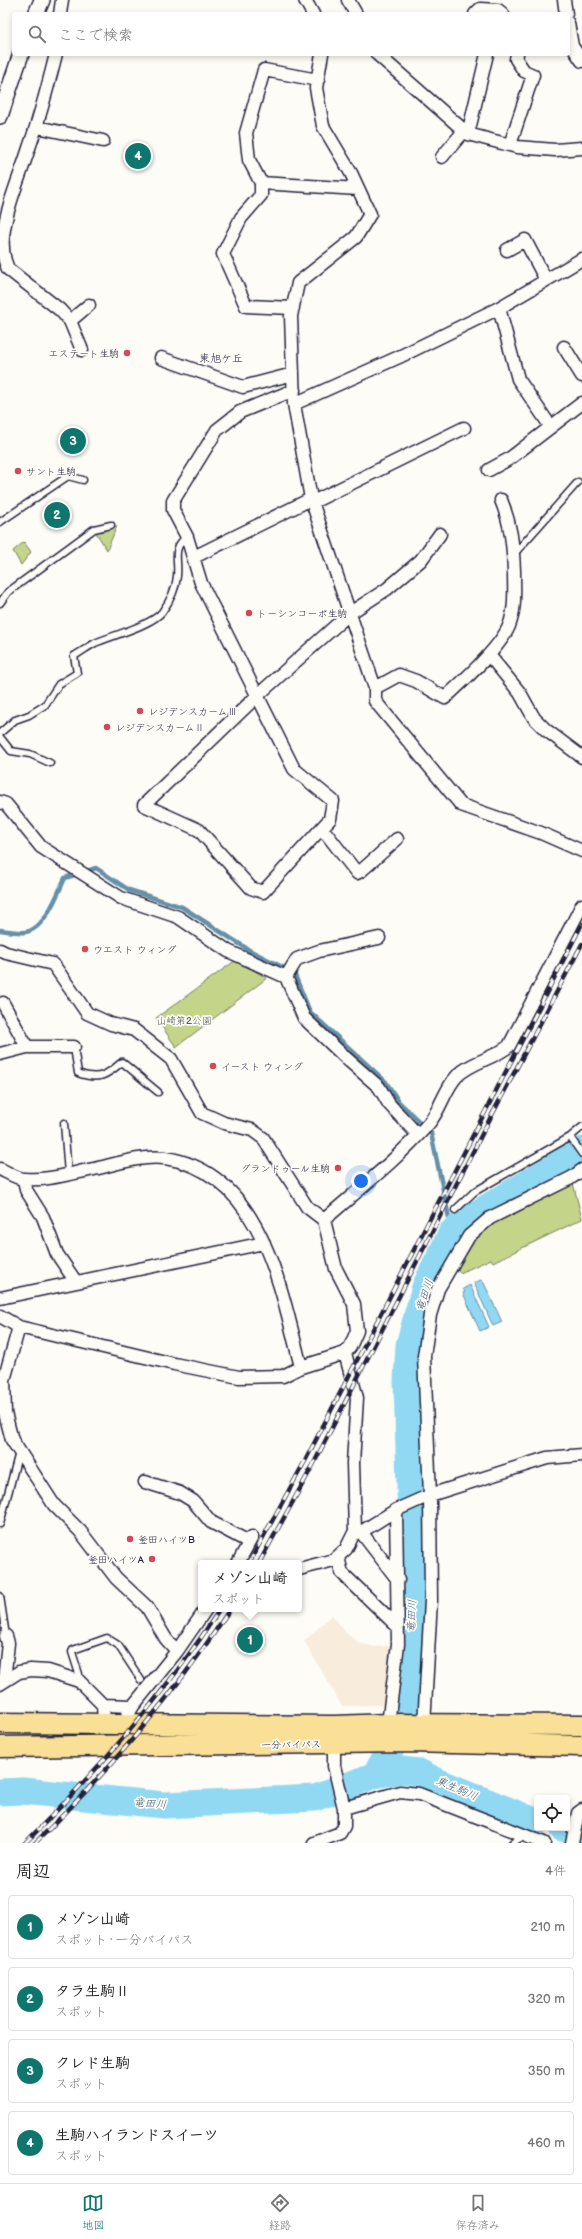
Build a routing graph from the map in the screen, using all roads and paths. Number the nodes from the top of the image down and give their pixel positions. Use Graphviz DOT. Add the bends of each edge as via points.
graph roads {
  1 [pos="42,0"];
  2 [pos="62,0"];
  3 [pos="305,0"];
  4 [pos="564,0"];
  5 [pos="37,12"];
  6 [pos="60,12"];
  7 [pos="312,12"];
  8 [pos="477,12"];
  9 [pos="500,12"];
  10 [pos="566,12"];
  11 [pos="570,34"];
  12 [pos="20,56"];
  13 [pos="55,56"];
  14 [pos="322,56"];
  15 [pos="379,56"];
  16 [pos="486,56"];
  17 [pos="516,56"];
  18 [pos="582,62"];
  19 [pos="318,80"];
  20 [pos="10,90"];
  21 [pos="0,102"];
  22 [pos="0,116"];
  23 [pos="36,127"];
  24 [pos="466,133"];
  25 [pos="103,141"];
  26 [pos="510,146"];
  27 [pos="582,148"];
  28 [pos="442,157"];
  29 [pos="262,183"];
  30 [pos="358,189"];
  31 [pos="507,250"];
  32 [pos="582,259"];
  33 [pos="546,280"];
  34 [pos="88,305"];
  35 [pos="293,308"];
  36 [pos="499,308"];
  37 [pos="70,321"];
  38 [pos="564,347"];
  39 [pos="82,350"];
  40 [pos="161,358"];
  41 [pos="293,374"];
  42 [pos="582,376"];
  43 [pos="294,390"];
  44 [pos="582,403"];
  45 [pos="294,404"];
  46 [pos="551,426"];
  47 [pos="464,428"];
  48 [pos="489,470"];
  49 [pos="83,480"];
  50 [pos="578,482"];
  51 [pos="500,500"];
  52 [pos="312,501"];
  53 [pos="0,522"];
  54 [pos="111,525"];
  55 [pos="440,534"];
  56 [pos="187,537"];
  57 [pos="514,554"];
  58 [pos="194,557"];
  59 [pos="0,603"];
  60 [pos="350,613"];
  61 [pos="489,655"];
  62 [pos="375,688"];
  63 [pos="258,695"];
  64 [pos="0,733"];
  65 [pos="0,737"];
  66 [pos="582,757"];
  67 [pos="50,763"];
  68 [pos="0,802"];
  69 [pos="322,828"];
  70 [pos="398,840"];
  71 [pos="582,851"];
  72 [pos="582,905"];
  73 [pos="379,938"];
  74 [pos="0,950"];
  75 [pos="286,977"];
  76 [pos="3,1003"];
  77 [pos="27,1047"];
  78 [pos="74,1047"];
  79 [pos="0,1054"];
  80 [pos="158,1092"];
  81 [pos="64,1123"];
  82 [pos="582,1128"];
  83 [pos="418,1135"];
  84 [pos="570,1137"];
  85 [pos="582,1154"];
  86 [pos="0,1169"];
  87 [pos="582,1170"];
  88 [pos="68,1174"];
  89 [pos="24,1179"];
  90 [pos="455,1210"];
  91 [pos="324,1220"];
  92 [pos="264,1243"];
  93 [pos="76,1282"];
  94 [pos="0,1298"];
  95 [pos="0,1316"];
  96 [pos="19,1327"];
  97 [pos="345,1353"];
  98 [pos="301,1367"];
  99 [pos="19,1451"];
  100 [pos="582,1455"];
  101 [pos="145,1482"];
  102 [pos="430,1495"];
  103 [pos="396,1510"];
  104 [pos="0,1524"];
  105 [pos="358,1532"];
  106 [pos="338,1557"];
  107 [pos="240,1560"];
  108 [pos="302,1568"];
  109 [pos="398,1580"];
  110 [pos="0,1596"];
  111 [pos="204,1612"];
  112 [pos="398,1627"];
  113 [pos="6,1636"];
  114 [pos="177,1651"];
  115 [pos="79,1680"];
  116 [pos="141,1680"];
  117 [pos="2,1682"];
  118 [pos="134,1706"];
  119 [pos="110,1716"];
  120 [pos="0,1723"];
  121 [pos="582,1725"];
  122 [pos="388,1730"];
  123 [pos="415,1731"];
  124 [pos="334,1735"];
  125 [pos="582,1746"];
  126 [pos="0,1747"];
  127 [pos="344,1808"];
  128 [pos="580,1811"];
  129 [pos="524,1836"];
  130 [pos="314,1843"];
  131 [pos="512,1843"];
  132 [pos="544,1843"];
  133 [pos="572,1843"];
  1 -- 5 [label="street"];
  2 -- 6 [label="street"];
  3 -- 7 [label="street"];
  4 -- 10 [label="street"];
  8 -- 9 [label="street" via="480,9"];
  11 -- 18 [label="street" via="572,46"];
  12 -- 20 [label="street"];
  13 -- 23 [label="street"];
  14 -- 19 [label="street"];
  15 -- 24 [label="street"];
  16 -- 24 [label="street"];
  17 -- 26 [label="street" via="524,71 533,75"];
  19 -- 29 [label="street" via="264,70 246,133 249,160"];
  19 -- 30 [label="street" via="316,88 323,126"];
  20 -- 21 [label="street"];
  20 -- 22 [label="street"];
  23 -- 25 [label="street"];
  23 -- 37 [label="street" via="3,234 4,260 8,269 60,310"];
  24 -- 26 [label="street"];
  24 -- 28 [label="street"];
  26 -- 27 [label="street" via="555,150"];
  29 -- 30 [label="street"];
  29 -- 35 [label="street" via="261,195 241,218 223,254 246,306"];
  30 -- 35 [label="street" via="370,214 356,237 298,283"];
  31 -- 33 [label="street" via="525,240"];
  32 -- 33 [label="street"];
  33 -- 36 [label="street"];
  34 -- 37 [label="street"];
  35 -- 41 [label="street"];
  36 -- 45 [label="street"];
  36 -- 46 [label="street" via="518,379"];
  37 -- 39 [label="street"];
  38 -- 42 [label="street"];
  40 -- 41 [label="street" via="243,387"];
  41 -- 43 [label="street"];
  43 -- 45 [label="street"];
  43 -- 56 [label="street" via="240,412 217,430 173,501 173,510"];
  44 -- 46 [label="street"];
  45 -- 52 [label="street"];
  46 -- 48 [label="street" via="509,459"];
  47 -- 52 [label="street"];
  49 -- 53 [label="lane" via="68,476"];
  50 -- 57 [label="lane"];
  51 -- 57 [label="street" via="509,521"];
  52 -- 58 [label="street"];
  52 -- 60 [label="street"];
  54 -- 59 [label="lane" via="94,529 8,592"];
  55 -- 60 [label="street" via="421,560 387,589"];
  56 -- 58 [label="street"];
  56 -- 64 [label="lane" via="179,542 173,596 161,614 95,643 74,656 77,673 59,684 45,705 15,720"];
  57 -- 61 [label="street" via="514,610 509,627"];
  58 -- 63 [label="street" via="204,589"];
  60 -- 62 [label="street"];
  60 -- 63 [label="street"];
  61 -- 62 [label="street" via="445,698 416,681 399,675"];
  61 -- 66 [label="street" via="520,693 534,718"];
  62 -- 71 [label="street" via="375,701 461,805 541,833"];
  63 -- 69 [label="street" via="294,769 333,801 330,820"];
  63 -- 69 [label="street" via="144,804 199,830 251,888 263,892"];
  65 -- 67 [label="lane" via="11,751 30,754"];
  68 -- 75 [label="street" via="6,804 40,847 121,898 178,917 228,950"];
  69 -- 70 [label="street" via="357,873"];
  72 -- 83 [label="street" via="509,1046 465,1069 456,1077 446,1092 436,1116"];
  73 -- 75 [label="street" via="318,951 297,959"];
  74 -- 91 [label="street" via="53,964 87,1012 111,1024 134,1030 171,1059 202,1113 224,1123 252,1130 263,1138 307,1207"];
  75 -- 83 [label="street" via="304,1018 379,1087 389,1104"];
  76 -- 77 [label="street"];
  77 -- 78 [label="street"];
  77 -- 79 [label="street"];
  78 -- 80 [label="lane" via="78,1073 92,1078 109,1074 122,1062"];
  81 -- 88 [label="lane"];
  82 -- 84 [label="lane"];
  83 -- 91 [label="street"];
  84 -- 85 [label="lane"];
  84 -- 90 [label="lane" via="474,1192"];
  86 -- 89 [label="street"];
  87 -- 102 [label="street" via="571,1178 490,1218 469,1236 438,1289 430,1315 424,1356"];
  88 -- 89 [label="street"];
  88 -- 92 [label="street" via="147,1158 165,1158 193,1166 214,1178 235,1196 247,1211"];
  89 -- 93 [label="street" via="26,1190 43,1217 57,1254"];
  91 -- 97 [label="street" via="336,1269 354,1304 357,1331"];
  92 -- 93 [label="street"];
  92 -- 98 [label="street" via="284,1303"];
  93 -- 94 [label="street"];
  95 -- 96 [label="street"];
  96 -- 98 [label="street" via="174,1364 239,1376 283,1376"];
  96 -- 99 [label="street" via="4,1380 5,1413 12,1440"];
  97 -- 98 [label="street"];
  97 -- 105 [label="street" via="357,1398 353,1463"];
  99 -- 104 [label="lane"];
  99 -- 114 [label="street" via="54,1505 80,1531 116,1578 147,1607 166,1639"];
  100 -- 102 [label="street" via="547,1458"];
  101 -- 107 [label="street" via="180,1493 193,1502 211,1522 251,1539"];
  102 -- 103 [label="street"];
  102 -- 123 [label="street" via="431,1600"];
  103 -- 105 [label="street"];
  103 -- 109 [label="street"];
  105 -- 106 [label="street"];
  105 -- 109 [label="street"];
  106 -- 108 [label="street"];
  106 -- 112 [label="street" via="342,1573"];
  109 -- 112 [label="street"];
  110 -- 113 [label="lane"];
  111 -- 114 [label="street"];
  112 -- 122 [label="street"];
  113 -- 117 [label="street" via="8,1643"];
  114 -- 118 [label="street"];
  115 -- 116 [label="lane" via="80,1674 73,1650 107,1638 118,1645"];
  115 -- 117 [label="street" via="48,1671 31,1670 19,1672"];
  115 -- 119 [label="street"];
  118 -- 119 [label="street"];
  118 -- 119 [label="street"];
  119 -- 120 [label="highway, 一分バイパス"];
  119 -- 124 [label="highway, 一分バイパス"];
  121 -- 123 [label="highway, 一分バイパス"];
  122 -- 123 [label="highway, 一分バイパス"];
  122 -- 124 [label="highway, 一分バイパス"];
  123 -- 125 [label="highway, 一分バイパス"];
  124 -- 126 [label="highway, 一分バイパス"];
  124 -- 127 [label="street" via="334,1766"];
  127 -- 129 [label="street" via="400,1792 419,1794"];
  127 -- 130 [label="street" via="344,1826 340,1832"];
  128 -- 133 [label="street"];
  129 -- 131 [label="lane"];
  129 -- 132 [label="street"];
}
